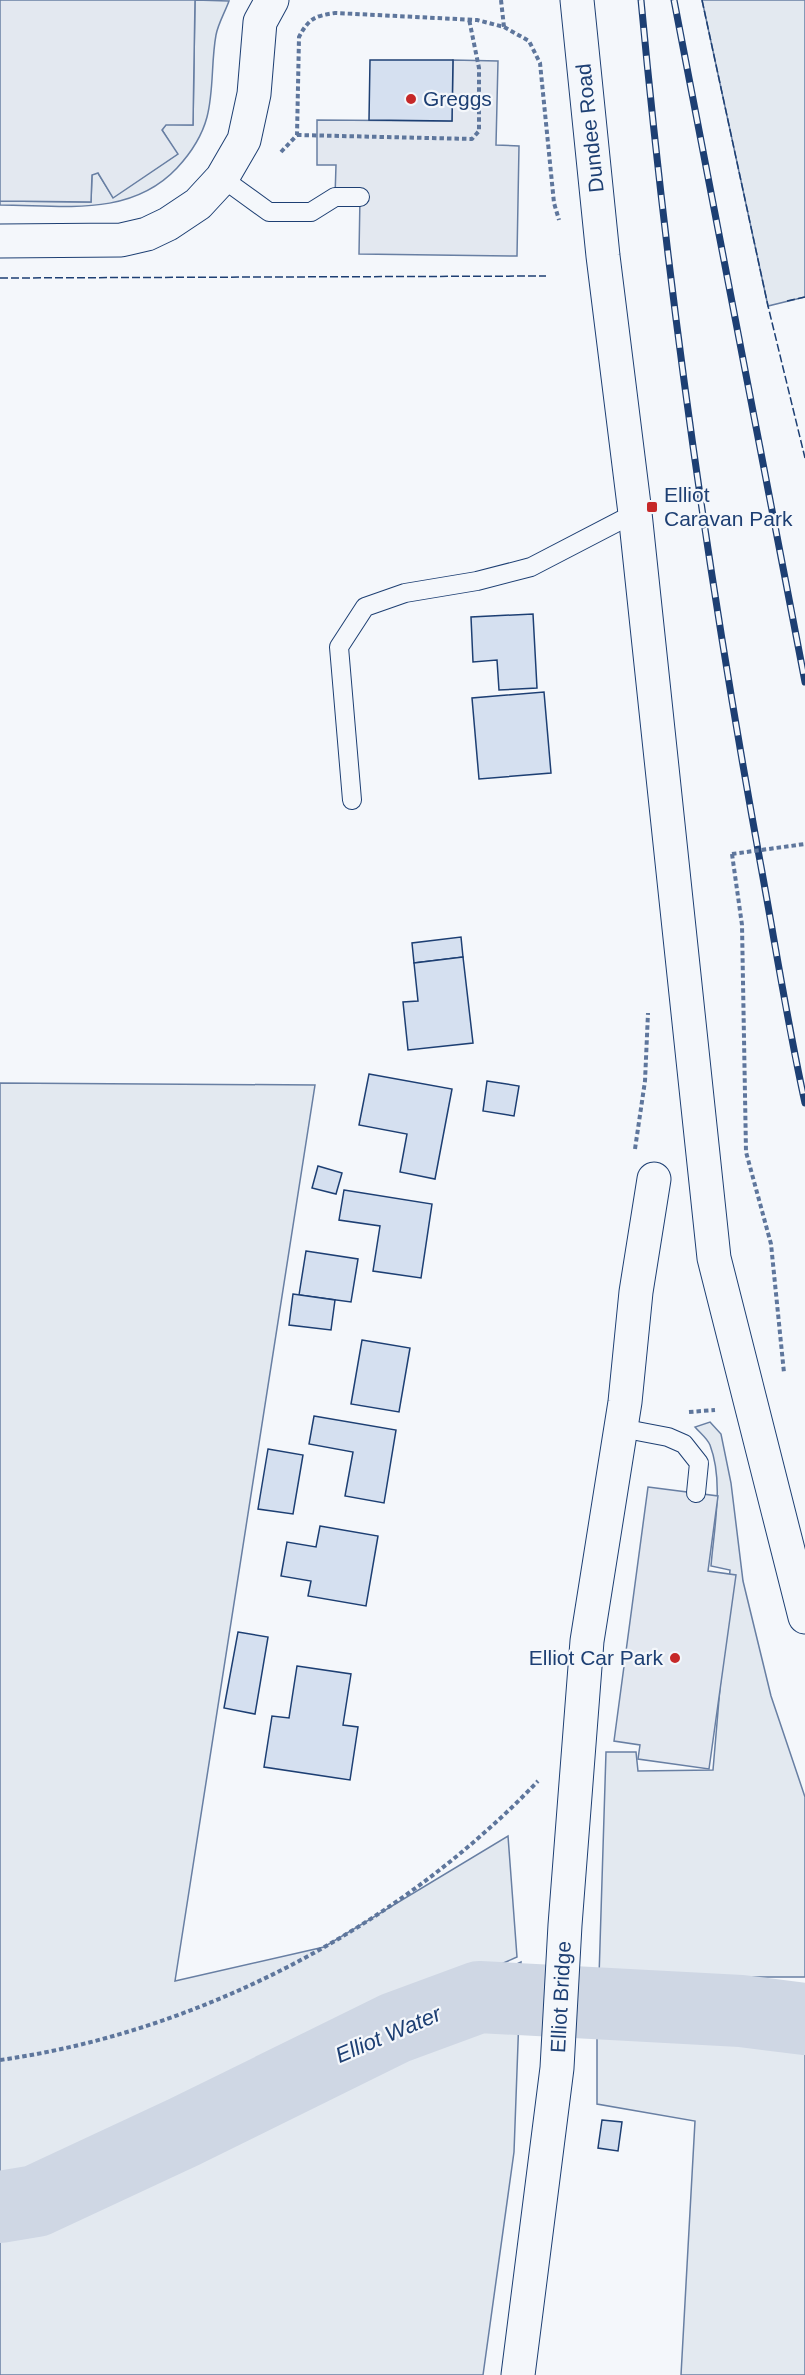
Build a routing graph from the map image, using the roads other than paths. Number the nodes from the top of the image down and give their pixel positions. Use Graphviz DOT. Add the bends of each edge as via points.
graph roads {
  1 [pos="272,0"];
  2 [pos="577,0"];
  3 [pos="222,178"];
  4 [pos="360,197"];
  5 [pos="0,241"];
  6 [pos="634,513"];
  7 [pos="352,800"];
  8 [pos="654,1179"];
  9 [pos="621,1428"];
  10 [pos="696,1493"];
  11 [pos="805,1617"];
  12 [pos="518,2375"];
  1 -- 3 [label="street" via="260,22 254,94 244,140"];
  2 -- 6 [label="street, Dundee Road"];
  3 -- 4 [label="lane" via="269,212 311,212 335,197"];
  3 -- 5 [label="street" via="198,204 147,234 121,240"];
  6 -- 7 [label="lane" via="531,567 405,593 365,607 339,646"];
  6 -- 11 [label="street, Dundee Road" via="714,1258"];
  8 -- 9 [label="street, Elliot Bridge"];
  9 -- 10 [label="lane" via="684,1444 699,1463"];
  9 -- 12 [label="street, Elliot Bridge" via="587,1641 557,2068"];
}
